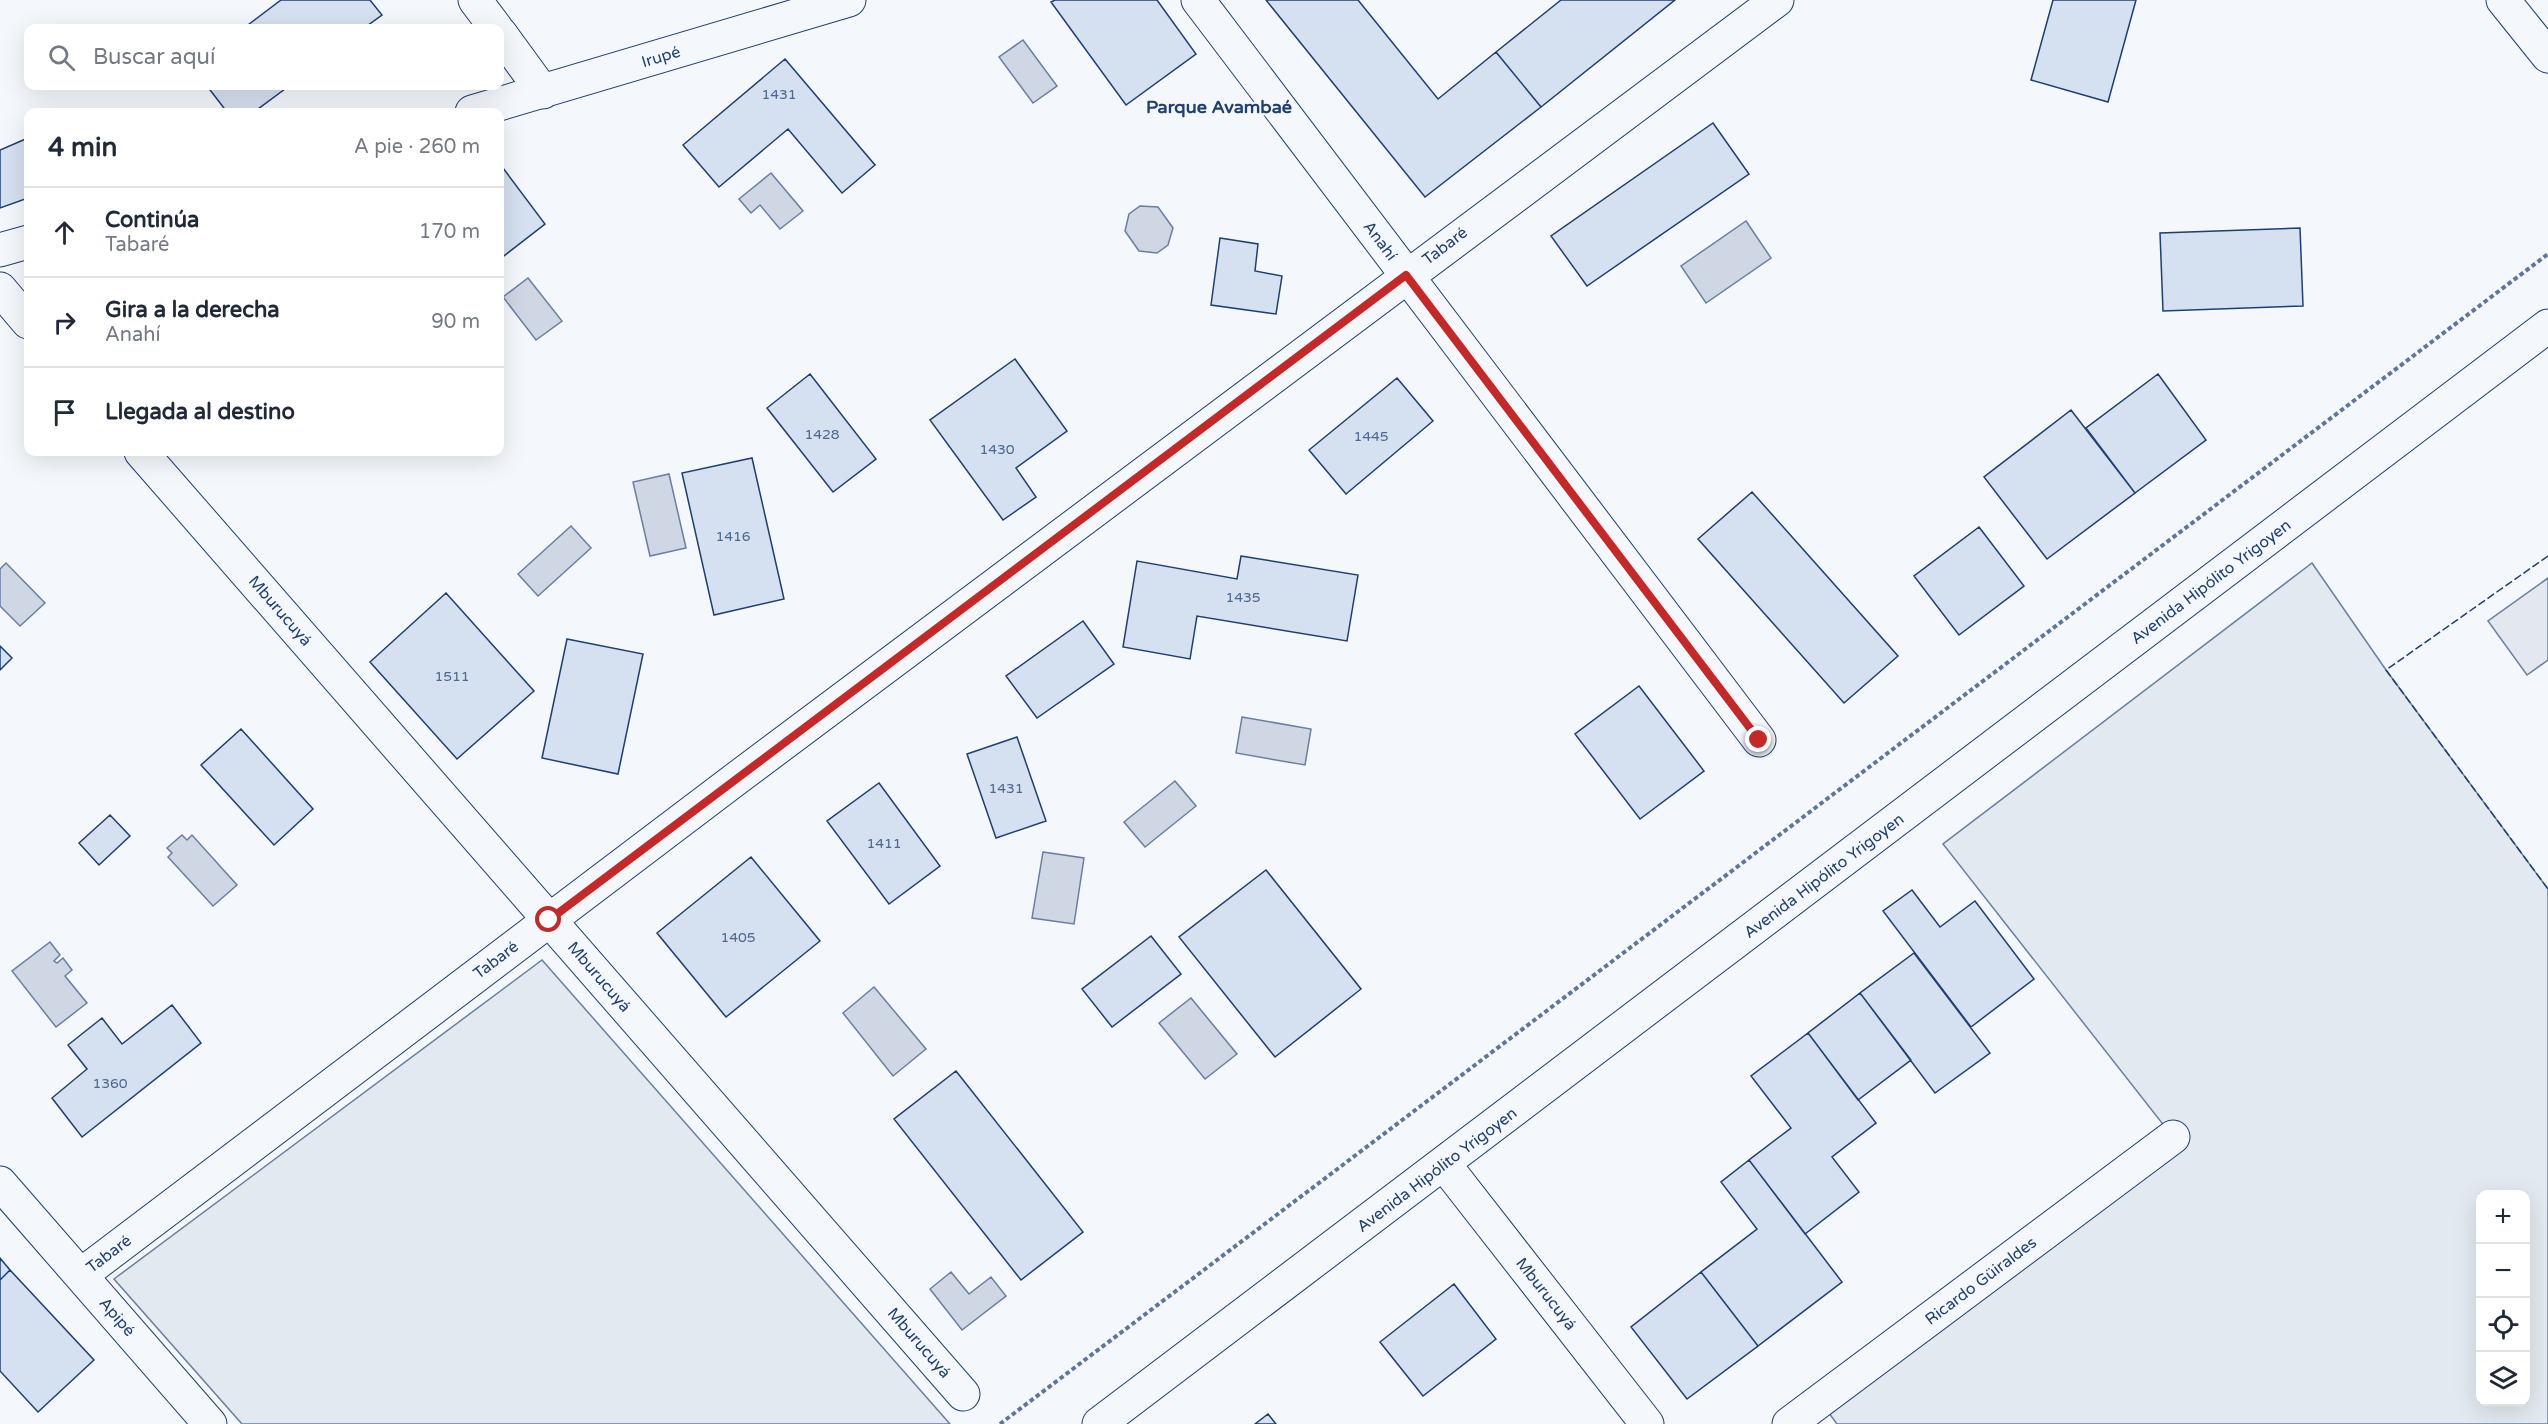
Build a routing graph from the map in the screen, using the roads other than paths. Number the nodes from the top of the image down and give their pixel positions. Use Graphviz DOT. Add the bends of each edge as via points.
graph roads {
  1 [pos="476,0"];
  2 [pos="849,0"];
  3 [pos="1198,0"];
  4 [pos="1777,0"];
  5 [pos="2503,0"];
  6 [pos="493,24"];
  7 [pos="504,38"];
  8 [pos="2548,56"];
  9 [pos="543,92"];
  10 [pos="486,108"];
  11 [pos="24,243"];
  12 [pos="0,250"];
  13 [pos="1406,275"];
  14 [pos="0,289"];
  15 [pos="24,317"];
  16 [pos="2548,326"];
  17 [pos="144,456"];
  18 [pos="1759,740"];
  19 [pos="549,920"];
  20 [pos="2173,1137"];
  21 [pos="1444,1164"];
  22 [pos="0,1183"];
  23 [pos="81,1275"];
  24 [pos="963,1394"];
  25 [pos="210,1424"];
  26 [pos="1099,1424"];
  27 [pos="1647,1424"];
  28 [pos="1790,1424"];
  1 -- 6 [label="street"];
  2 -- 9 [label="street, Irupé"];
  3 -- 13 [label="street, Anahí"];
  4 -- 13 [label="street, Tabaré"];
  5 -- 8 [label="street"];
  7 -- 9 [label="street"];
  9 -- 10 [label="street, Irupé"];
  11 -- 12 [label="street"];
  13 -- 18 [label="street, Anahí"];
  13 -- 19 [label="street, Tabaré"];
  14 -- 15 [label="street"];
  16 -- 21 [label="street, Avenida Hipólito Yrigoyen"];
  17 -- 19 [label="street, Mburucuyá"];
  19 -- 23 [label="street, Tabaré"];
  19 -- 24 [label="street, Mburucuyá"];
  20 -- 28 [label="street, Ricardo Güiraldes"];
  21 -- 26 [label="street, Avenida Hipólito Yrigoyen"];
  21 -- 27 [label="street, Mburucuyá"];
  22 -- 23 [label="street, Apipé"];
  23 -- 25 [label="street, Apipé"];
}
